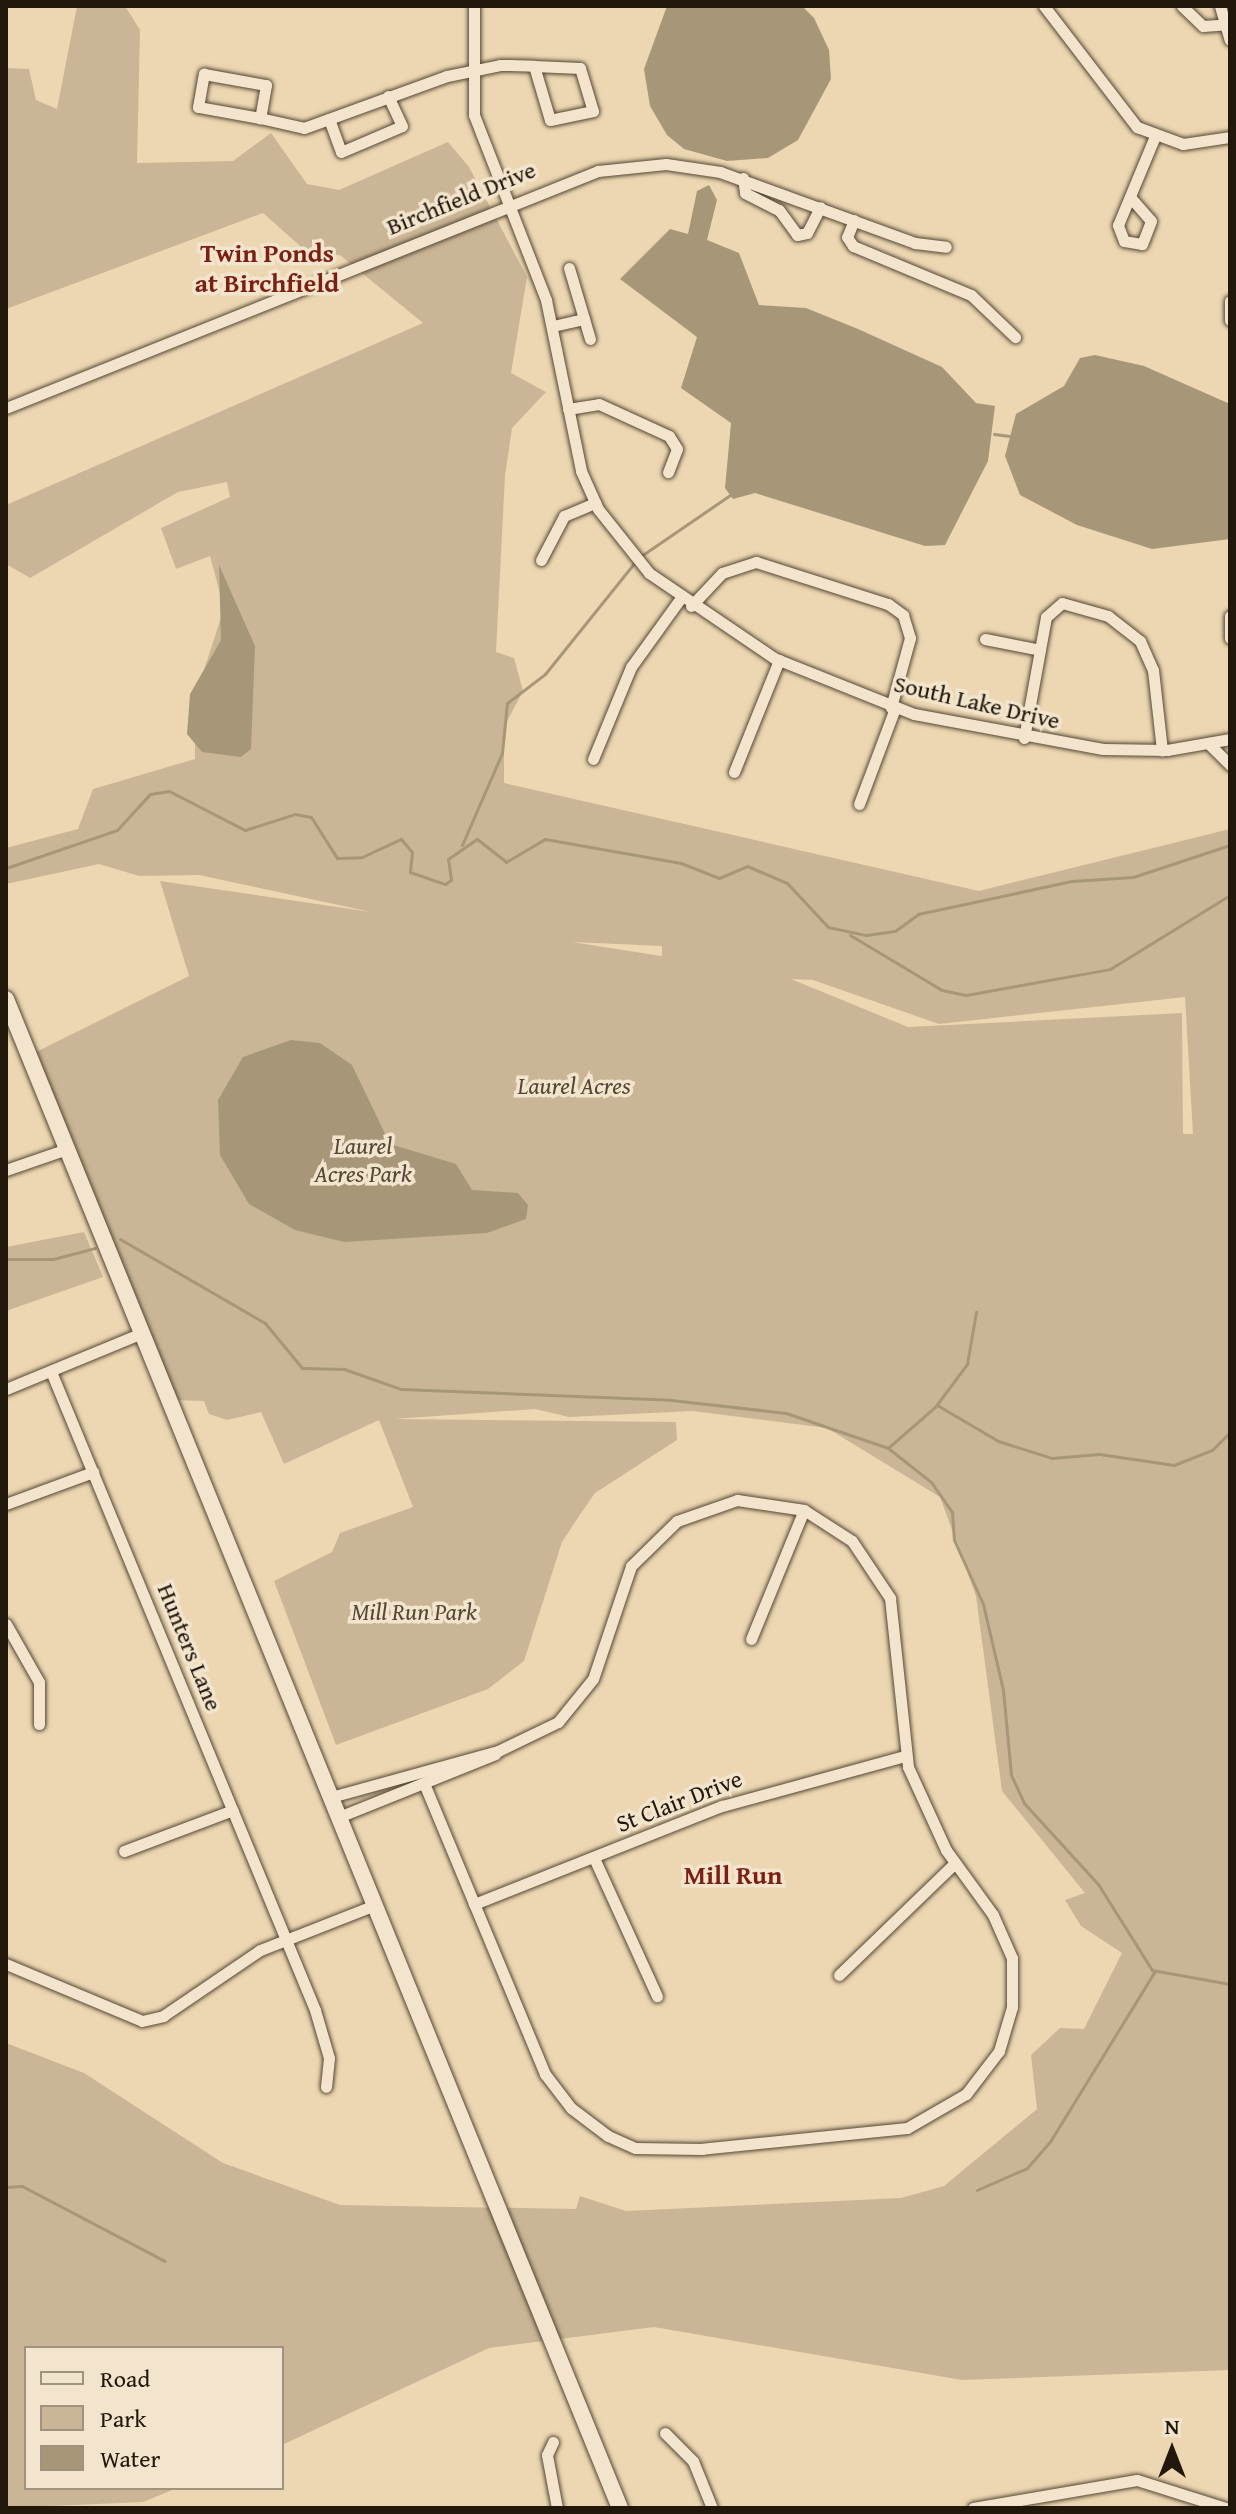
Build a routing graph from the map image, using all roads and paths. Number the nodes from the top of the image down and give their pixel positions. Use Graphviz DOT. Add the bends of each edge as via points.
graph roads {
  1 [pos="474,6"];
  2 [pos="1044,6"];
  3 [pos="1182,6"];
  4 [pos="1220,6"];
  5 [pos="1228,25"];
  6 [pos="1230,40"];
  7 [pos="534,66"];
  8 [pos="469,71"];
  9 [pos="388,96"];
  10 [pos="260,118"];
  11 [pos="329,119"];
  12 [pos="1155,136"];
  13 [pos="1230,137"];
  14 [pos="743,178"];
  15 [pos="1131,198"];
  16 [pos="508,202"];
  17 [pos="820,207"];
  18 [pos="854,220"];
  19 [pos="946,247"];
  20 [pos="569,268"];
  21 [pos="1230,301"];
  22 [pos="584,319"];
  23 [pos="1230,320"];
  24 [pos="553,326"];
  25 [pos="1015,337"];
  26 [pos="590,339"];
  27 [pos="6,408"];
  28 [pos="568,409"];
  29 [pos="668,472"];
  30 [pos="595,503"];
  31 [pos="541,560"];
  32 [pos="680,599"];
  33 [pos="691,606"];
  34 [pos="1230,616"];
  35 [pos="1230,638"];
  36 [pos="985,639"];
  37 [pos="1040,650"];
  38 [pos="779,660"];
  39 [pos="893,707"];
  40 [pos="1024,738"];
  41 [pos="1230,739"];
  42 [pos="1209,744"];
  43 [pos="1162,750"];
  44 [pos="593,759"];
  45 [pos="1230,765"];
  46 [pos="734,772"];
  47 [pos="859,804"];
  48 [pos="6,999"];
  49 [pos="67,1149"];
  50 [pos="6,1170"];
  51 [pos="142,1333"];
  52 [pos="52,1374"];
  53 [pos="6,1389"];
  54 [pos="93,1472"];
  55 [pos="6,1504"];
  56 [pos="804,1510"];
  57 [pos="6,1624"];
  58 [pos="751,1639"];
  59 [pos="39,1724"];
  60 [pos="498,1751"];
  61 [pos="905,1756"];
  62 [pos="424,1783"];
  63 [pos="331,1797"];
  64 [pos="233,1810"];
  65 [pos="341,1816"];
  66 [pos="124,1851"];
  67 [pos="594,1858"];
  68 [pos="954,1864"];
  69 [pos="474,1904"];
  70 [pos="375,1905"];
  71 [pos="284,1939"];
  72 [pos="6,1964"];
  73 [pos="839,1975"];
  74 [pos="657,1996"];
  75 [pos="326,2087"];
  76 [pos="665,2433"];
  77 [pos="553,2442"];
  78 [pos="1199,2503"];
  79 [pos="557,2508"];
  80 [pos="620,2508"];
  81 [pos="712,2508"];
  82 [pos="973,2508"];
  83 [pos="1226,2508"];
  1 -- 8 [label="street, South Lake Drive"];
  2 -- 12 [label="street" via="1119,110"];
  3 -- 5 [label="street" via="1203,26"];
  4 -- 5 [label="street"];
  5 -- 6 [label="street"];
  7 -- 7 [label="street" via="580,68 596,102 593,111 550,120"];
  7 -- 8 [label="street"];
  8 -- 9 [label="street"];
  8 -- 16 [label="street, South Lake Drive" via="474,115"];
  9 -- 11 [label="street"];
  9 -- 11 [label="street" via="402,126 341,152"];
  10 -- 10 [label="street" via="198,107 204,74 266,85"];
  10 -- 11 [label="street" via="304,128"];
  12 -- 13 [label="street" via="1183,144"];
  12 -- 15 [label="street"];
  14 -- 16 [label="street, Birchfield Drive" via="641,165 587,174"];
  14 -- 17 [label="street, Birchfield Drive"];
  14 -- 17 [label="street" via="745,193 779,210 797,235 807,233"];
  16 -- 24 [label="street, South Lake Drive"];
  16 -- 27 [label="street, Birchfield Drive"];
  17 -- 18 [label="street, Birchfield Drive"];
  18 -- 19 [label="street, Birchfield Drive" via="926,247"];
  18 -- 25 [label="street" via="847,237 853,246 971,295"];
  20 -- 22 [label="street"];
  21 -- 23 [label="street"];
  22 -- 24 [label="street"];
  22 -- 26 [label="street"];
  24 -- 28 [label="street, South Lake Drive"];
  28 -- 29 [label="street" via="599,404 669,436 677,449"];
  28 -- 30 [label="street, South Lake Drive"];
  30 -- 31 [label="street" via="564,516"];
  30 -- 32 [label="street, South Lake Drive" via="627,550"];
  32 -- 33 [label="street, South Lake Drive"];
  32 -- 44 [label="street" via="637,656"];
  33 -- 38 [label="street, South Lake Drive"];
  33 -- 39 [label="street" via="722,573 756,562 888,604 903,615 910,638"];
  34 -- 35 [label="street"];
  36 -- 37 [label="street"];
  37 -- 40 [label="street"];
  37 -- 43 [label="street" via="1046,617 1062,603 1126,627 1153,670"];
  38 -- 39 [label="street, South Lake Drive"];
  38 -- 46 [label="street"];
  39 -- 40 [label="street, South Lake Drive"];
  39 -- 47 [label="street"];
  40 -- 43 [label="street, South Lake Drive"];
  41 -- 42 [label="street, South Lake Drive"];
  42 -- 43 [label="street, South Lake Drive"];
  42 -- 45 [label="street"];
  48 -- 49 [label="main road"];
  49 -- 50 [label="street"];
  49 -- 51 [label="main road"];
  51 -- 52 [label="street"];
  51 -- 63 [label="main road"];
  52 -- 53 [label="street"];
  52 -- 54 [label="street, Hunters Lane"];
  54 -- 55 [label="street"];
  54 -- 64 [label="street, Hunters Lane"];
  56 -- 58 [label="street"];
  56 -- 60 [label="street" via="767,1500 721,1502 664,1531 623,1580 598,1666 578,1702 535,1739"];
  56 -- 61 [label="street" via="852,1541 890,1598"];
  57 -- 59 [label="street" via="39,1682"];
  60 -- 62 [label="street"];
  60 -- 63 [label="street"];
  61 -- 67 [label="street, St Clair Drive" via="773,1788"];
  61 -- 68 [label="street"];
  62 -- 65 [label="street"];
  62 -- 69 [label="street"];
  63 -- 65 [label="main road"];
  64 -- 66 [label="street"];
  64 -- 71 [label="street, Hunters Lane"];
  65 -- 70 [label="main road"];
  67 -- 69 [label="street, St Clair Drive"];
  67 -- 74 [label="street"];
  68 -- 69 [label="street" via="993,1915 1012,1958 1008,2024 978,2082 907,2128 718,2149 635,2148 571,2108 538,2061"];
  68 -- 73 [label="street"];
  70 -- 71 [label="street"];
  70 -- 80 [label="main road"];
  71 -- 72 [label="street" via="163,2016 142,2021"];
  71 -- 75 [label="street, Hunters Lane" via="324,2034"];
  76 -- 81 [label="street" via="693,2461"];
  77 -- 79 [label="street" via="547,2455"];
  78 -- 82 [label="street" via="1137,2480"];
  78 -- 83 [label="street"];
}
